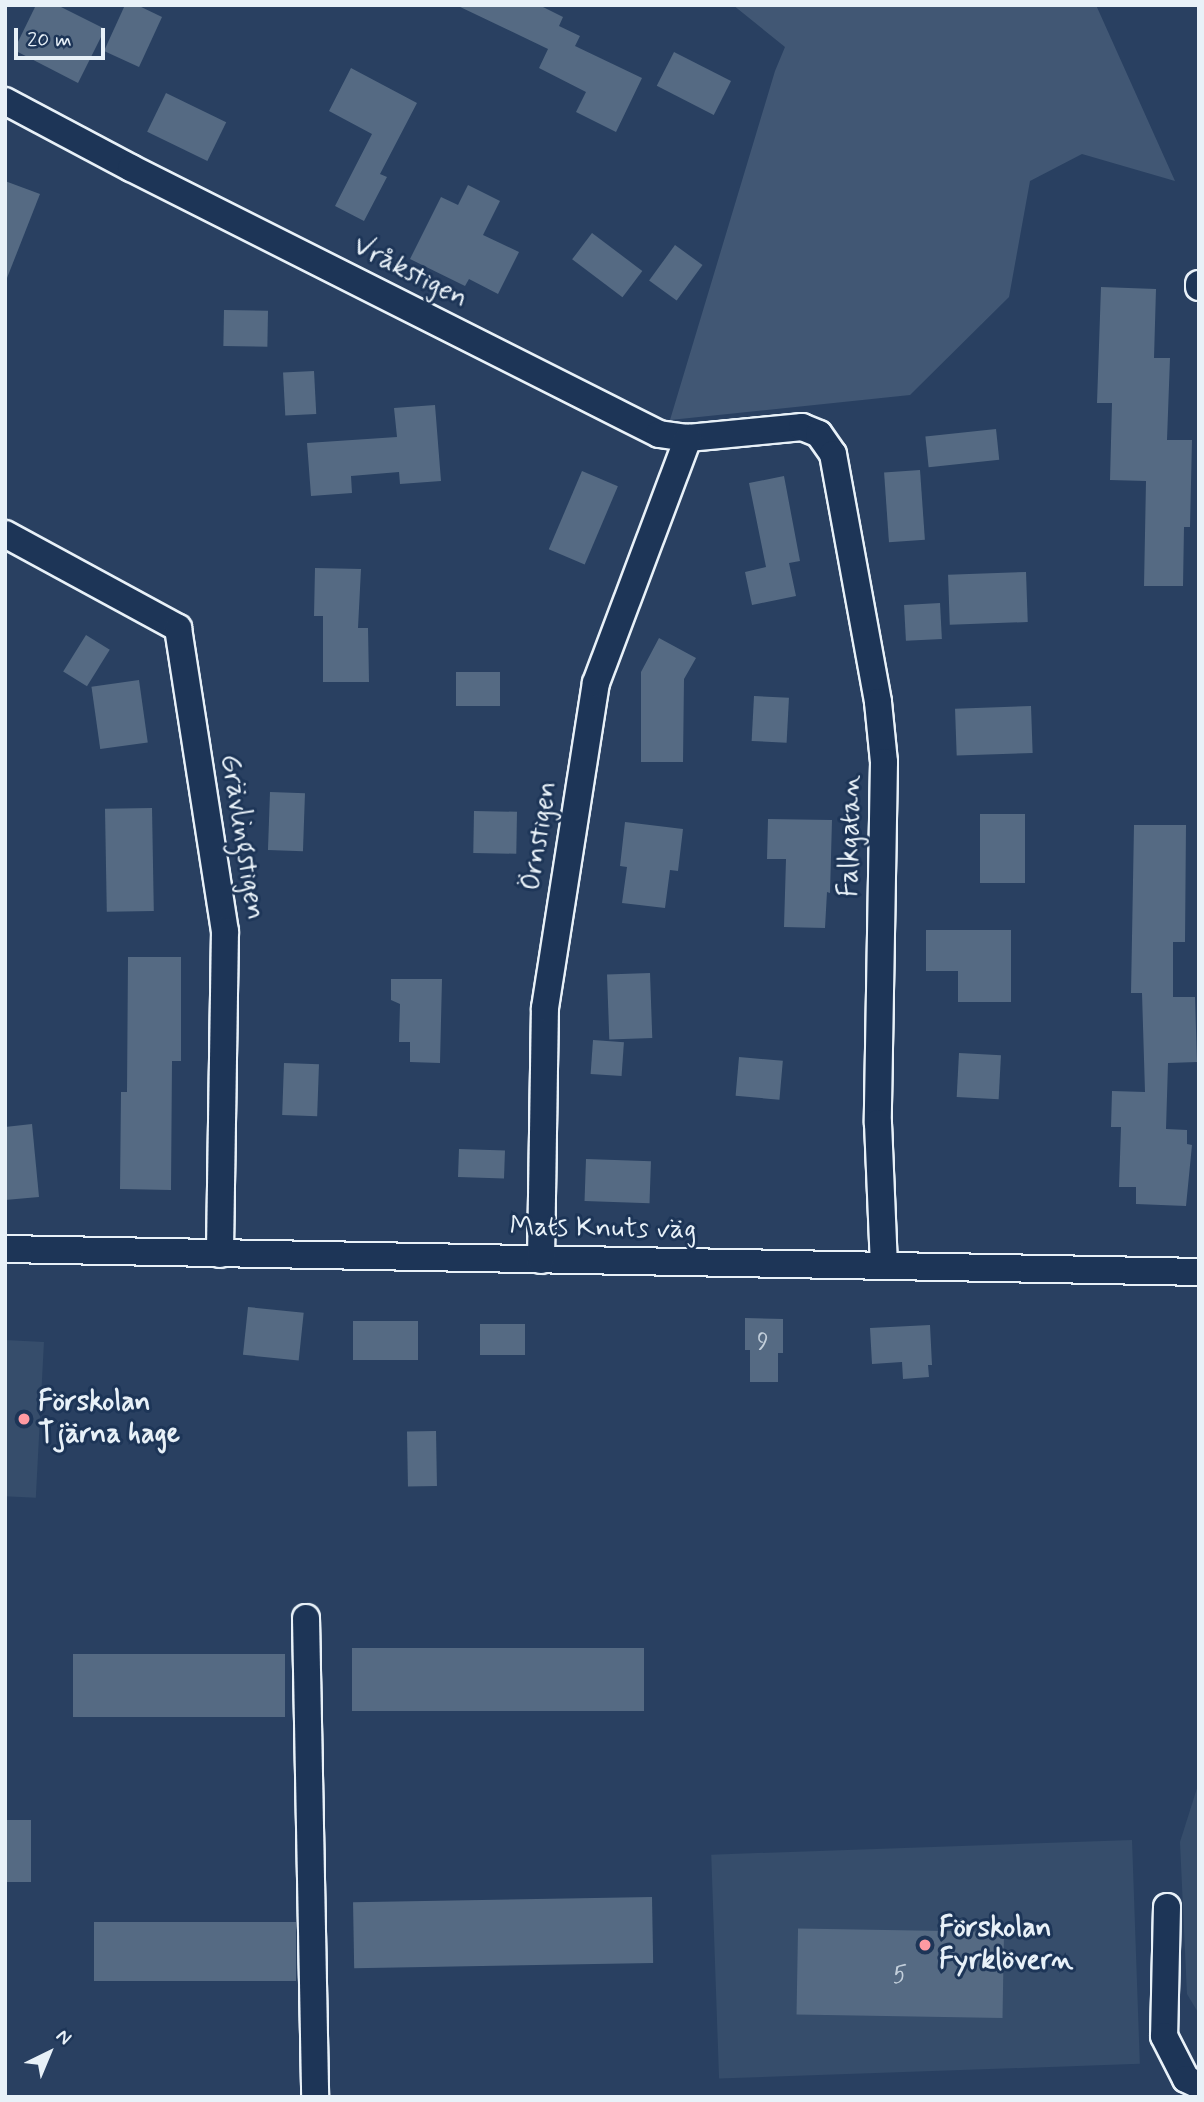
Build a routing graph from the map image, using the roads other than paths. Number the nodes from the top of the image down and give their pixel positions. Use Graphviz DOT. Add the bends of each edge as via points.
graph roads {
  1 [pos="5,101"];
  2 [pos="802,427"];
  3 [pos="688,438"];
  4 [pos="5,534"];
  5 [pos="5,1249"];
  6 [pos="220,1254"];
  7 [pos="541,1260"];
  8 [pos="884,1266"];
  9 [pos="1199,1272"];
  10 [pos="306,1618"];
  11 [pos="1167,1907"];
  12 [pos="1199,2085"];
  13 [pos="315,2097"];
  1 -- 3 [label="street, Vråkstigen" via="659,434"];
  2 -- 3 [label="street, Vråkstigen"];
  2 -- 8 [label="street, Falkgatan" via="819,435 833,454 878,702 884,762 878,1123"];
  3 -- 7 [label="street, Örnstigen" via="596,683 545,1008"];
  4 -- 6 [label="street, Grävlingstigen" via="178,628 225,931"];
  5 -- 6 [label="street, Mats Knuts väg"];
  6 -- 7 [label="street, Mats Knuts väg"];
  7 -- 8 [label="street, Mats Knuts väg"];
  8 -- 9 [label="street, Mats Knuts väg"];
  10 -- 13 [label="street"];
  11 -- 12 [label="street" via="1164,2036 1186,2079"];
}
